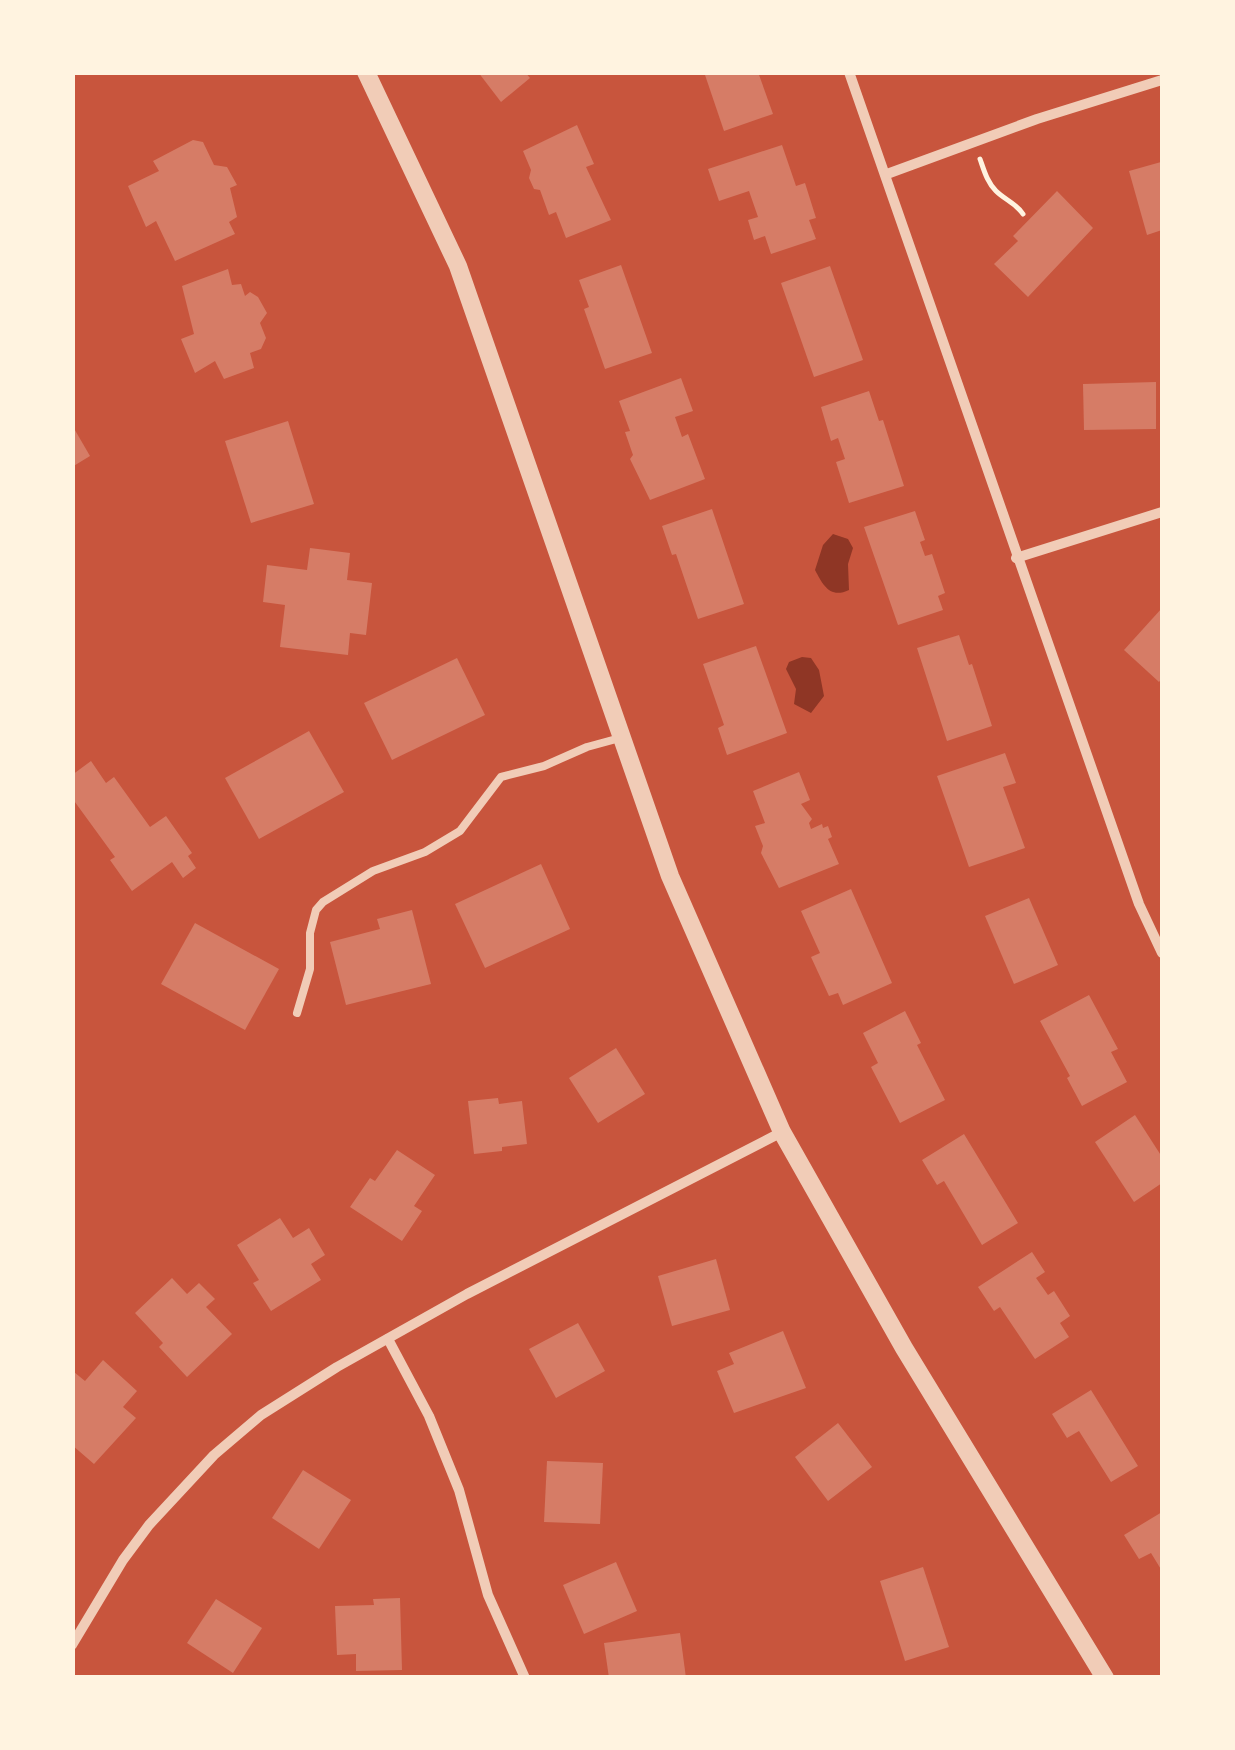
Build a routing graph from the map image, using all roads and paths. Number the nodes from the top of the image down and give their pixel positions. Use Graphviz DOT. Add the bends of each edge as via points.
graph roads {
  1 [pos="366,72"];
  2 [pos="849,72"];
  3 [pos="1162,80"];
  4 [pos="979,141"];
  5 [pos="887,174"];
  6 [pos="1023,214"];
  7 [pos="1162,512"];
  8 [pos="1016,558"];
  9 [pos="620,738"];
  10 [pos="1162,952"];
  11 [pos="296,1013"];
  12 [pos="782,1132"];
  13 [pos="388,1339"];
  14 [pos="72,1645"];
  15 [pos="525,1678"];
  16 [pos="1105,1678"];
  1 -- 9 [label="street" via="458,266"];
  2 -- 5 [label="street"];
  3 -- 4 [label="street"];
  4 -- 5 [label="street"];
  4 -- 6 [label="path" via="987,178"];
  5 -- 8 [label="street"];
  7 -- 8 [label="street"];
  8 -- 10 [label="street"];
  9 -- 11 [label="lane" via="501,777 460,832 324,902 310,933 310,969"];
  9 -- 12 [label="street" via="670,876"];
  12 -- 13 [label="street"];
  12 -- 16 [label="street"];
  13 -- 14 [label="street" via="274,1407 214,1455 149,1524"];
  13 -- 15 [label="street" via="453,1475 488,1595"];
}
